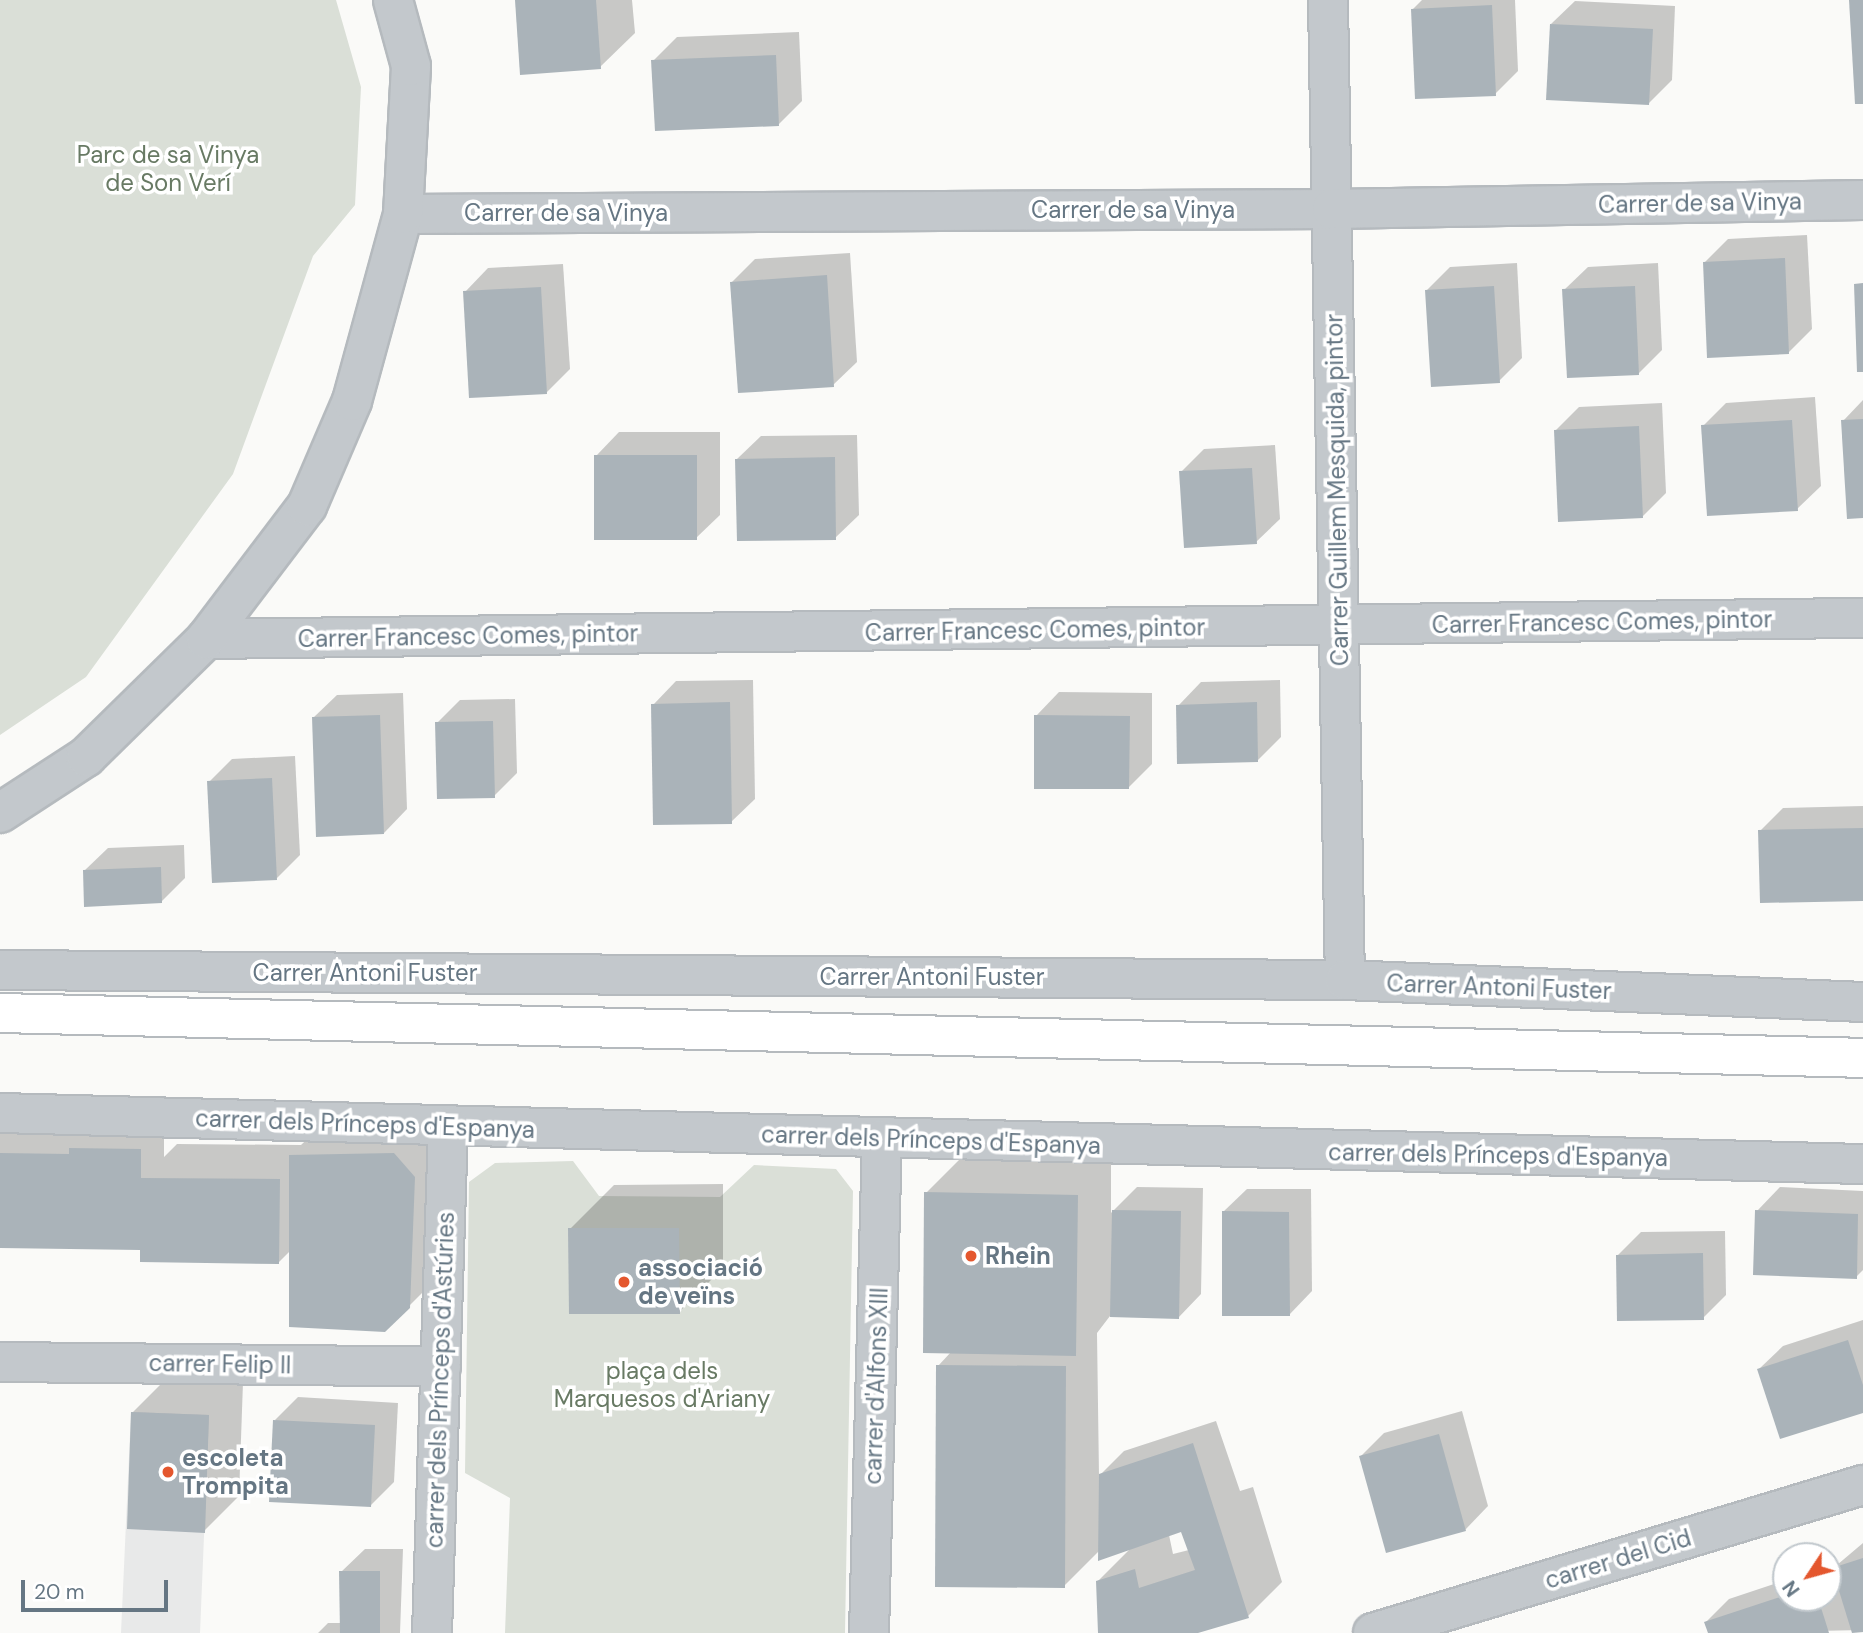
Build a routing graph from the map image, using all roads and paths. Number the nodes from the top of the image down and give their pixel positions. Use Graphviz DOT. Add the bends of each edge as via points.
graph roads {
  1 [pos="393,0"];
  2 [pos="1328,0"];
  3 [pos="1863,200"];
  4 [pos="1332,209"];
  5 [pos="403,214"];
  6 [pos="1863,618"];
  7 [pos="1339,626"];
  8 [pos="206,639"];
  9 [pos="0,813"];
  10 [pos="0,970"];
  11 [pos="1345,981"];
  12 [pos="1863,1002"];
  13 [pos="0,1013"];
  14 [pos="1863,1058"];
  15 [pos="0,1113"];
  16 [pos="447,1126"];
  17 [pos="882,1139"];
  18 [pos="1863,1164"];
  19 [pos="0,1362"];
  20 [pos="441,1367"];
  21 [pos="1863,1485"];
  22 [pos="432,1633"];
  23 [pos="869,1633"];
  24 [pos="1373,1633"];
  1 -- 5 [label="street" via="411,66"];
  2 -- 4 [label="street, Carrer Guillem Mesquida, pintor"];
  3 -- 4 [label="street, Carrer de sa Vinya"];
  4 -- 5 [label="street, Carrer de sa Vinya"];
  4 -- 7 [label="street, Carrer Guillem Mesquida, pintor"];
  5 -- 8 [label="street" via="352,401 307,506"];
  6 -- 7 [label="street, Carrer Francesc Comes, pintor"];
  7 -- 8 [label="street, Carrer Francesc Comes, pintor"];
  7 -- 11 [label="street, Carrer Guillem Mesquida, pintor"];
  8 -- 9 [label="street" via="86,757"];
  10 -- 11 [label="street, Carrer Antoni Fuster"];
  11 -- 12 [label="street, Carrer Antoni Fuster"];
  13 -- 14 [label="main road"];
  15 -- 16 [label="street, carrer dels Prínceps d'Espanya"];
  16 -- 17 [label="street, carrer dels Prínceps d'Espanya"];
  16 -- 20 [label="street, carrer dels Prínceps d'Astúries"];
  17 -- 18 [label="street, carrer dels Prínceps d'Espanya"];
  17 -- 23 [label="street, carrer d'Alfons XIII"];
  19 -- 20 [label="street, carrer Felip II"];
  20 -- 22 [label="street, carrer dels Prínceps d'Astúries"];
  21 -- 24 [label="street, carrer del Cid"];
}
